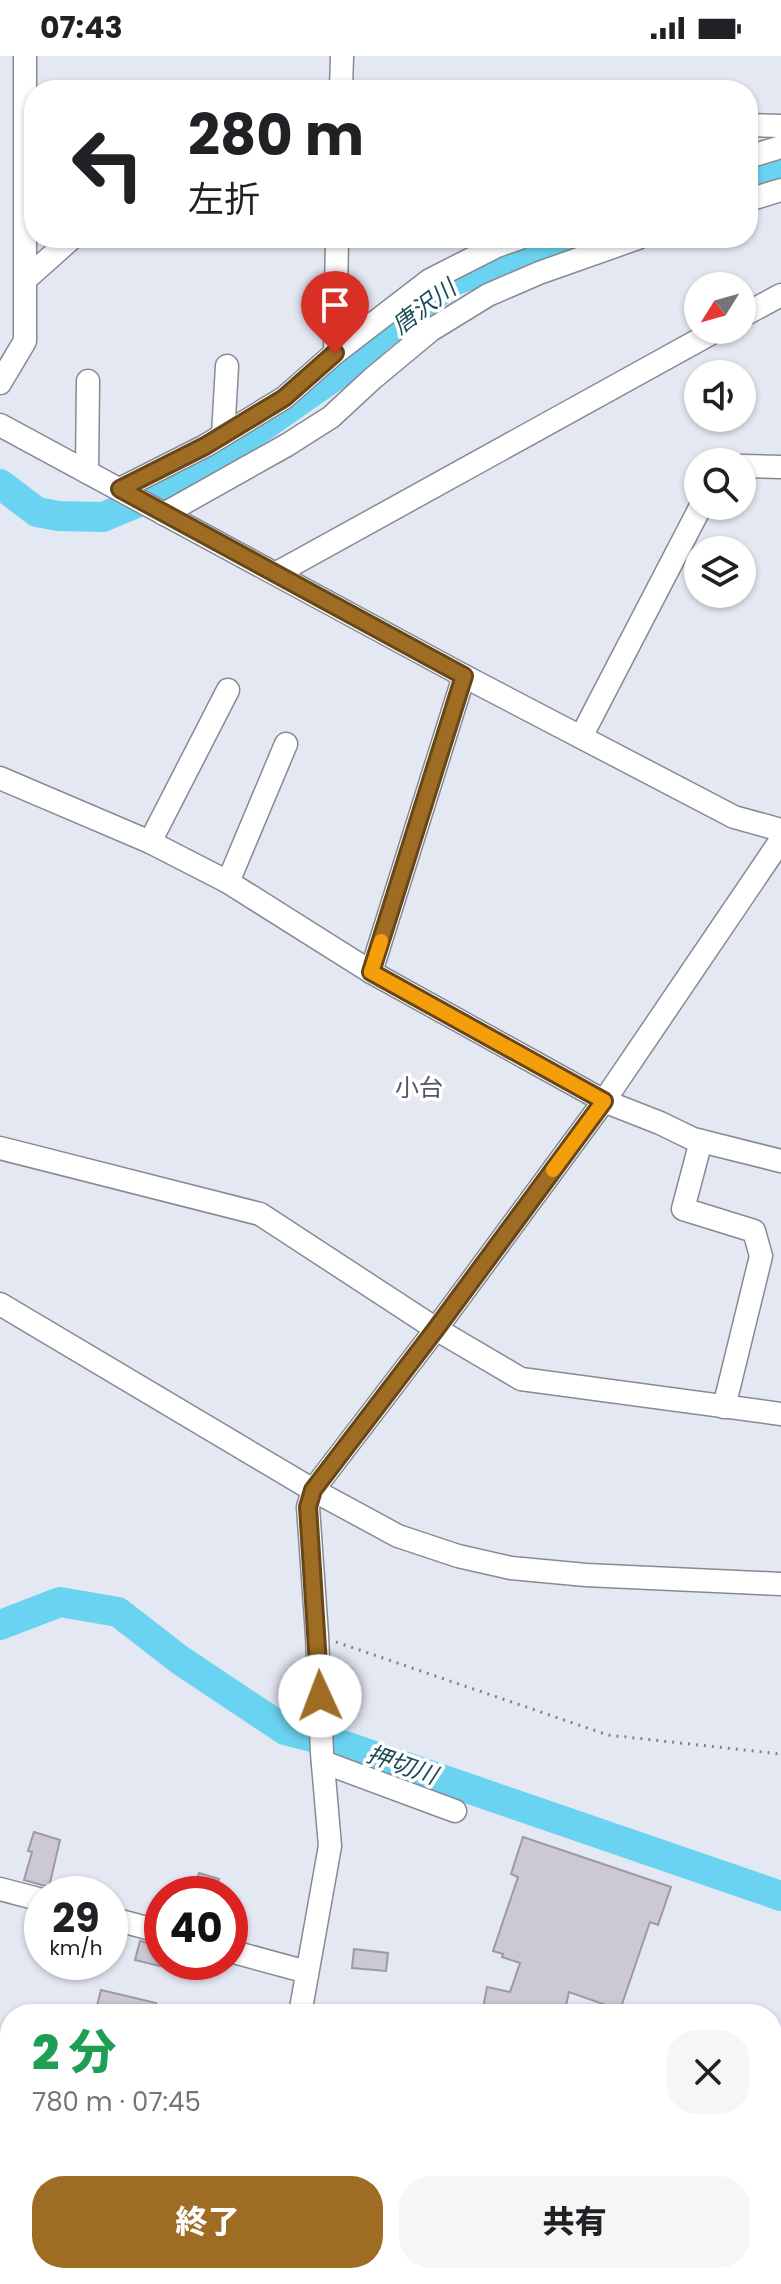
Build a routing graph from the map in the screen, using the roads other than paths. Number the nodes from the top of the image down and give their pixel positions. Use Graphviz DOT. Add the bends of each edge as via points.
graph roads {
  1 [pos="25,56"];
  2 [pos="342,56"];
  3 [pos="27,80"];
  4 [pos="341,80"];
  5 [pos="758,125"];
  6 [pos="781,126"];
  7 [pos="781,147"];
  8 [pos="758,154"];
  9 [pos="781,190"];
  10 [pos="758,197"];
  11 [pos="27,248"];
  12 [pos="61,248"];
  13 [pos="337,248"];
  14 [pos="493,248"];
  15 [pos="610,248"];
  16 [pos="26,279"];
  17 [pos="781,295"];
  18 [pos="756,308"];
  19 [pos="692,344"];
  20 [pos="335,353"];
  21 [pos="227,366"];
  22 [pos="88,381"];
  23 [pos="0,383"];
  24 [pos="0,425"];
  25 [pos="223,435"];
  26 [pos="756,466"];
  27 [pos="781,467"];
  28 [pos="87,472"];
  29 [pos="123,490"];
  30 [pos="160,511"];
  31 [pos="694,520"];
  32 [pos="277,573"];
  33 [pos="464,676"];
  34 [pos="228,690"];
  35 [pos="581,737"];
  36 [pos="286,744"];
  37 [pos="0,778"];
  38 [pos="781,830"];
  39 [pos="781,840"];
  40 [pos="150,842"];
  41 [pos="228,882"];
  42 [pos="371,972"];
  43 [pos="604,1101"];
  44 [pos="701,1141"];
  45 [pos="0,1148"];
  46 [pos="781,1161"];
  47 [pos="0,1304"];
  48 [pos="436,1329"];
  49 [pos="724,1407"];
  50 [pos="781,1414"];
  51 [pos="313,1490"];
  52 [pos="781,1584"];
  53 [pos="322,1758"];
  54 [pos="455,1811"];
  55 [pos="0,1889"];
  56 [pos="24,1895"];
  57 [pos="248,1956"];
  58 [pos="307,1972"];
  59 [pos="302,2004"];
  1 -- 3 [label="street"];
  2 -- 4 [label="street"];
  5 -- 6 [label="street"];
  7 -- 8 [label="street"];
  9 -- 10 [label="street"];
  11 -- 16 [label="street"];
  12 -- 16 [label="street"];
  13 -- 20 [label="street"];
  14 -- 20 [label="street" via="430,280"];
  15 -- 30 [label="street" via="488,295 431,330 331,417"];
  16 -- 23 [label="street" via="25,341"];
  17 -- 18 [label="street"];
  19 -- 32 [label="street"];
  20 -- 25 [label="street" via="284,398"];
  21 -- 25 [label="street"];
  22 -- 28 [label="street"];
  24 -- 28 [label="street"];
  25 -- 29 [label="street"];
  26 -- 27 [label="street"];
  28 -- 29 [label="street"];
  29 -- 30 [label="street"];
  30 -- 32 [label="street"];
  31 -- 35 [label="street"];
  32 -- 33 [label="street"];
  33 -- 35 [label="street"];
  33 -- 42 [label="street"];
  34 -- 40 [label="street"];
  35 -- 38 [label="street" via="734,817"];
  36 -- 41 [label="street"];
  37 -- 40 [label="street"];
  39 -- 43 [label="street"];
  40 -- 41 [label="street"];
  41 -- 42 [label="street"];
  42 -- 43 [label="street"];
  43 -- 44 [label="street"];
  43 -- 48 [label="street"];
  44 -- 46 [label="street"];
  44 -- 49 [label="street" via="683,1209 754,1231 761,1256"];
  45 -- 48 [label="street" via="260,1214"];
  47 -- 51 [label="street"];
  48 -- 49 [label="street" via="521,1379"];
  48 -- 51 [label="street"];
  49 -- 50 [label="street"];
  51 -- 52 [label="street" via="398,1536 511,1568"];
  51 -- 53 [label="street" via="308,1507"];
  53 -- 54 [label="street"];
  53 -- 58 [label="street" via="330,1846"];
  55 -- 56 [label="street"];
  57 -- 58 [label="street"];
  58 -- 59 [label="street"];
}
